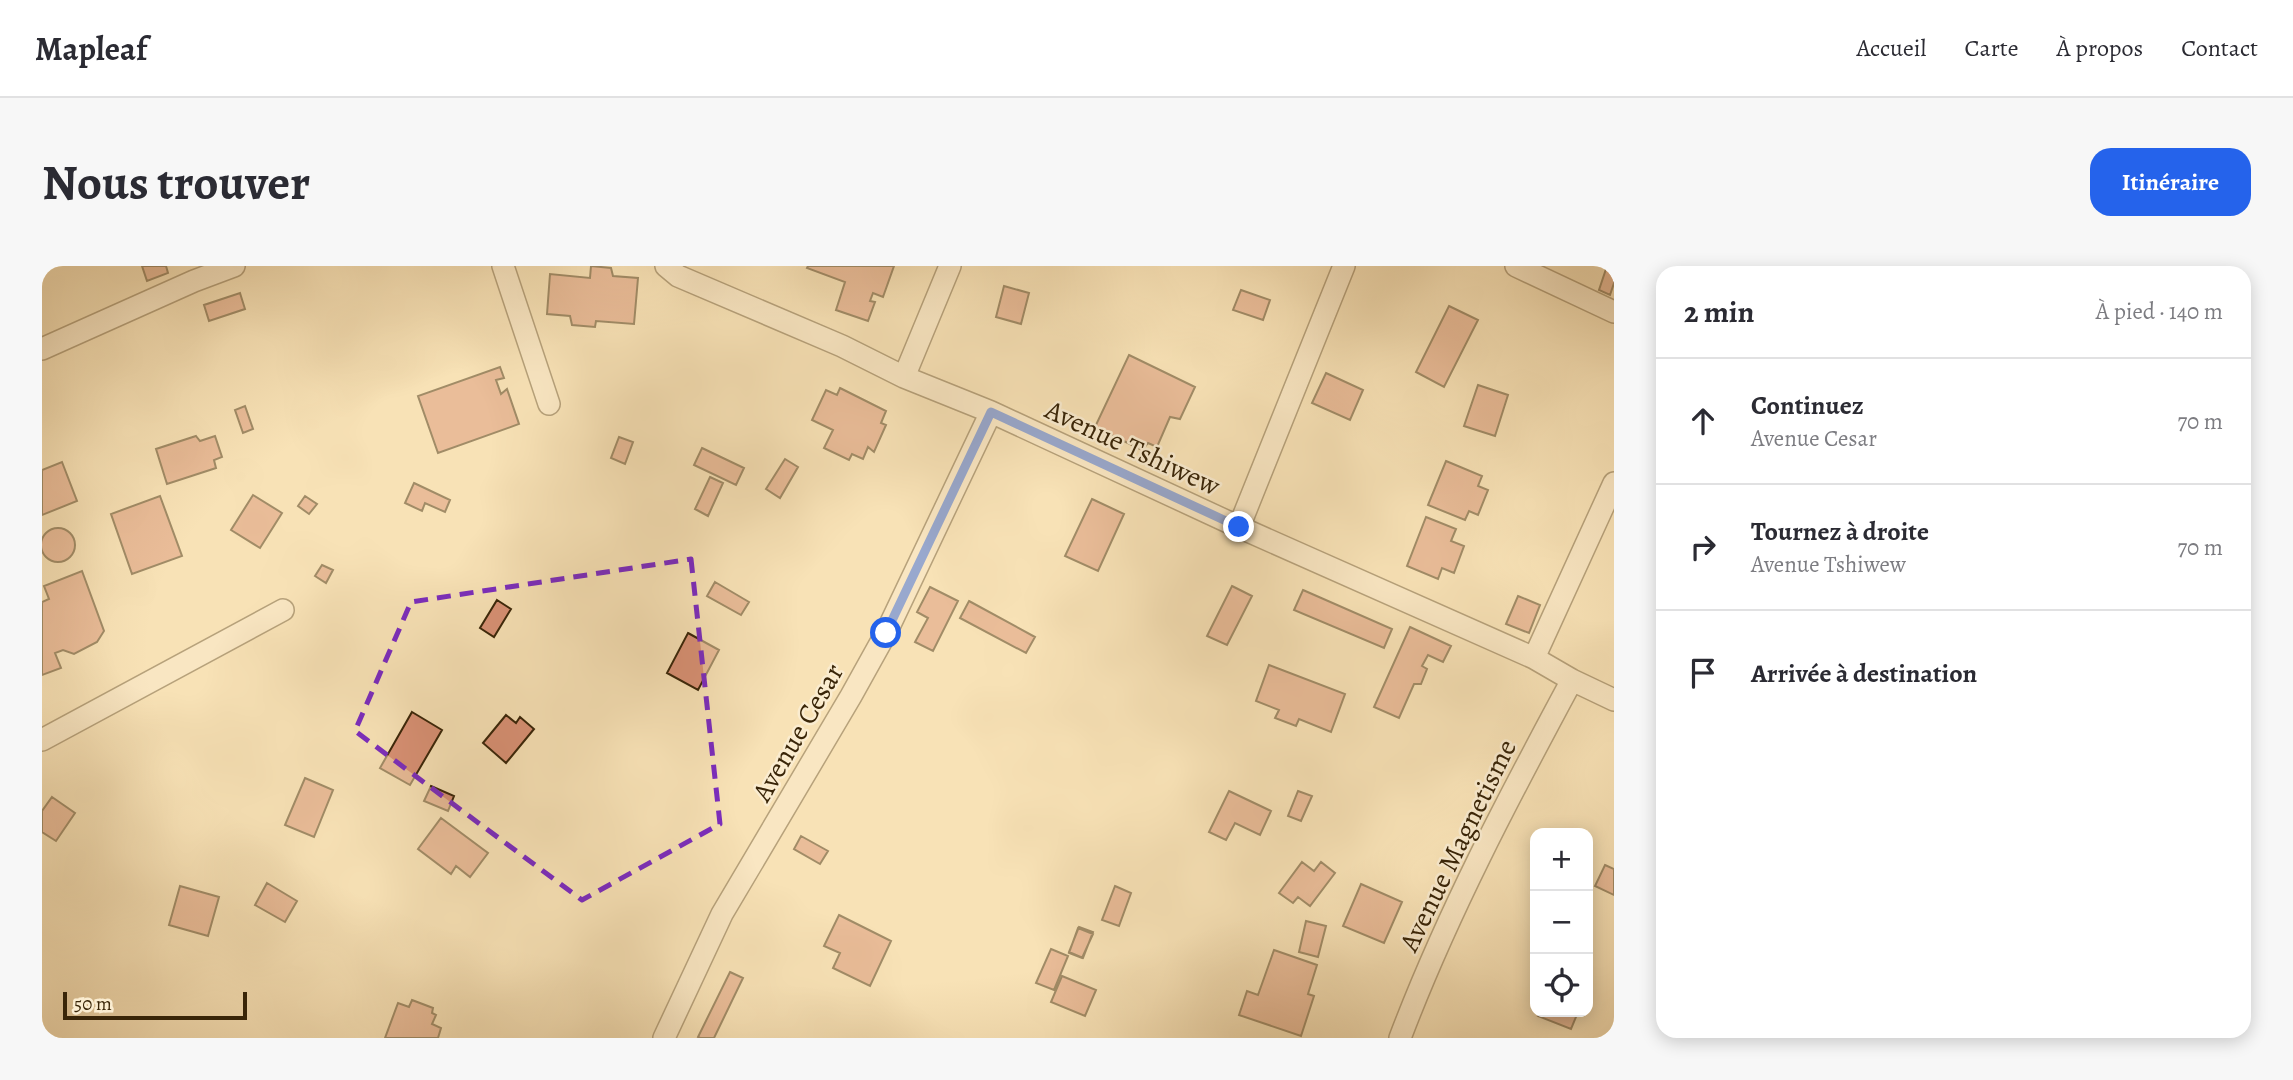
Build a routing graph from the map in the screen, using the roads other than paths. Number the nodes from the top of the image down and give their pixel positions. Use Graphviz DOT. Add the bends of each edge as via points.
graph roads {
  1 [pos="234,266"];
  2 [pos="503,266"];
  3 [pos="666,266"];
  4 [pos="950,266"];
  5 [pos="1344,266"];
  6 [pos="1516,266"];
  7 [pos="1614,312"];
  8 [pos="42,349"];
  9 [pos="905,377"];
  10 [pos="549,404"];
  11 [pos="991,412"];
  12 [pos="1614,483"];
  13 [pos="1239,527"];
  14 [pos="283,610"];
  15 [pos="1534,658"];
  16 [pos="1572,680"];
  17 [pos="1614,700"];
  18 [pos="42,740"];
  19 [pos="664,1038"];
  20 [pos="1400,1038"];
  1 -- 8 [label="street"];
  2 -- 10 [label="street"];
  3 -- 9 [label="street, Avenue Tshiwew" via="678,276"];
  4 -- 9 [label="street"];
  5 -- 13 [label="street"];
  6 -- 7 [label="street"];
  9 -- 11 [label="street, Avenue Tshiwew"];
  11 -- 13 [label="street, Avenue Tshiwew"];
  11 -- 19 [label="street, Avenue Cesar" via="886,633 722,915"];
  12 -- 15 [label="street"];
  13 -- 15 [label="street, Avenue Tshiwew"];
  14 -- 18 [label="street"];
  15 -- 16 [label="street, Avenue Tshiwew"];
  16 -- 17 [label="street, Avenue Tshiwew"];
  16 -- 20 [label="street, Avenue Magnetisme" via="1499,816"];
}
